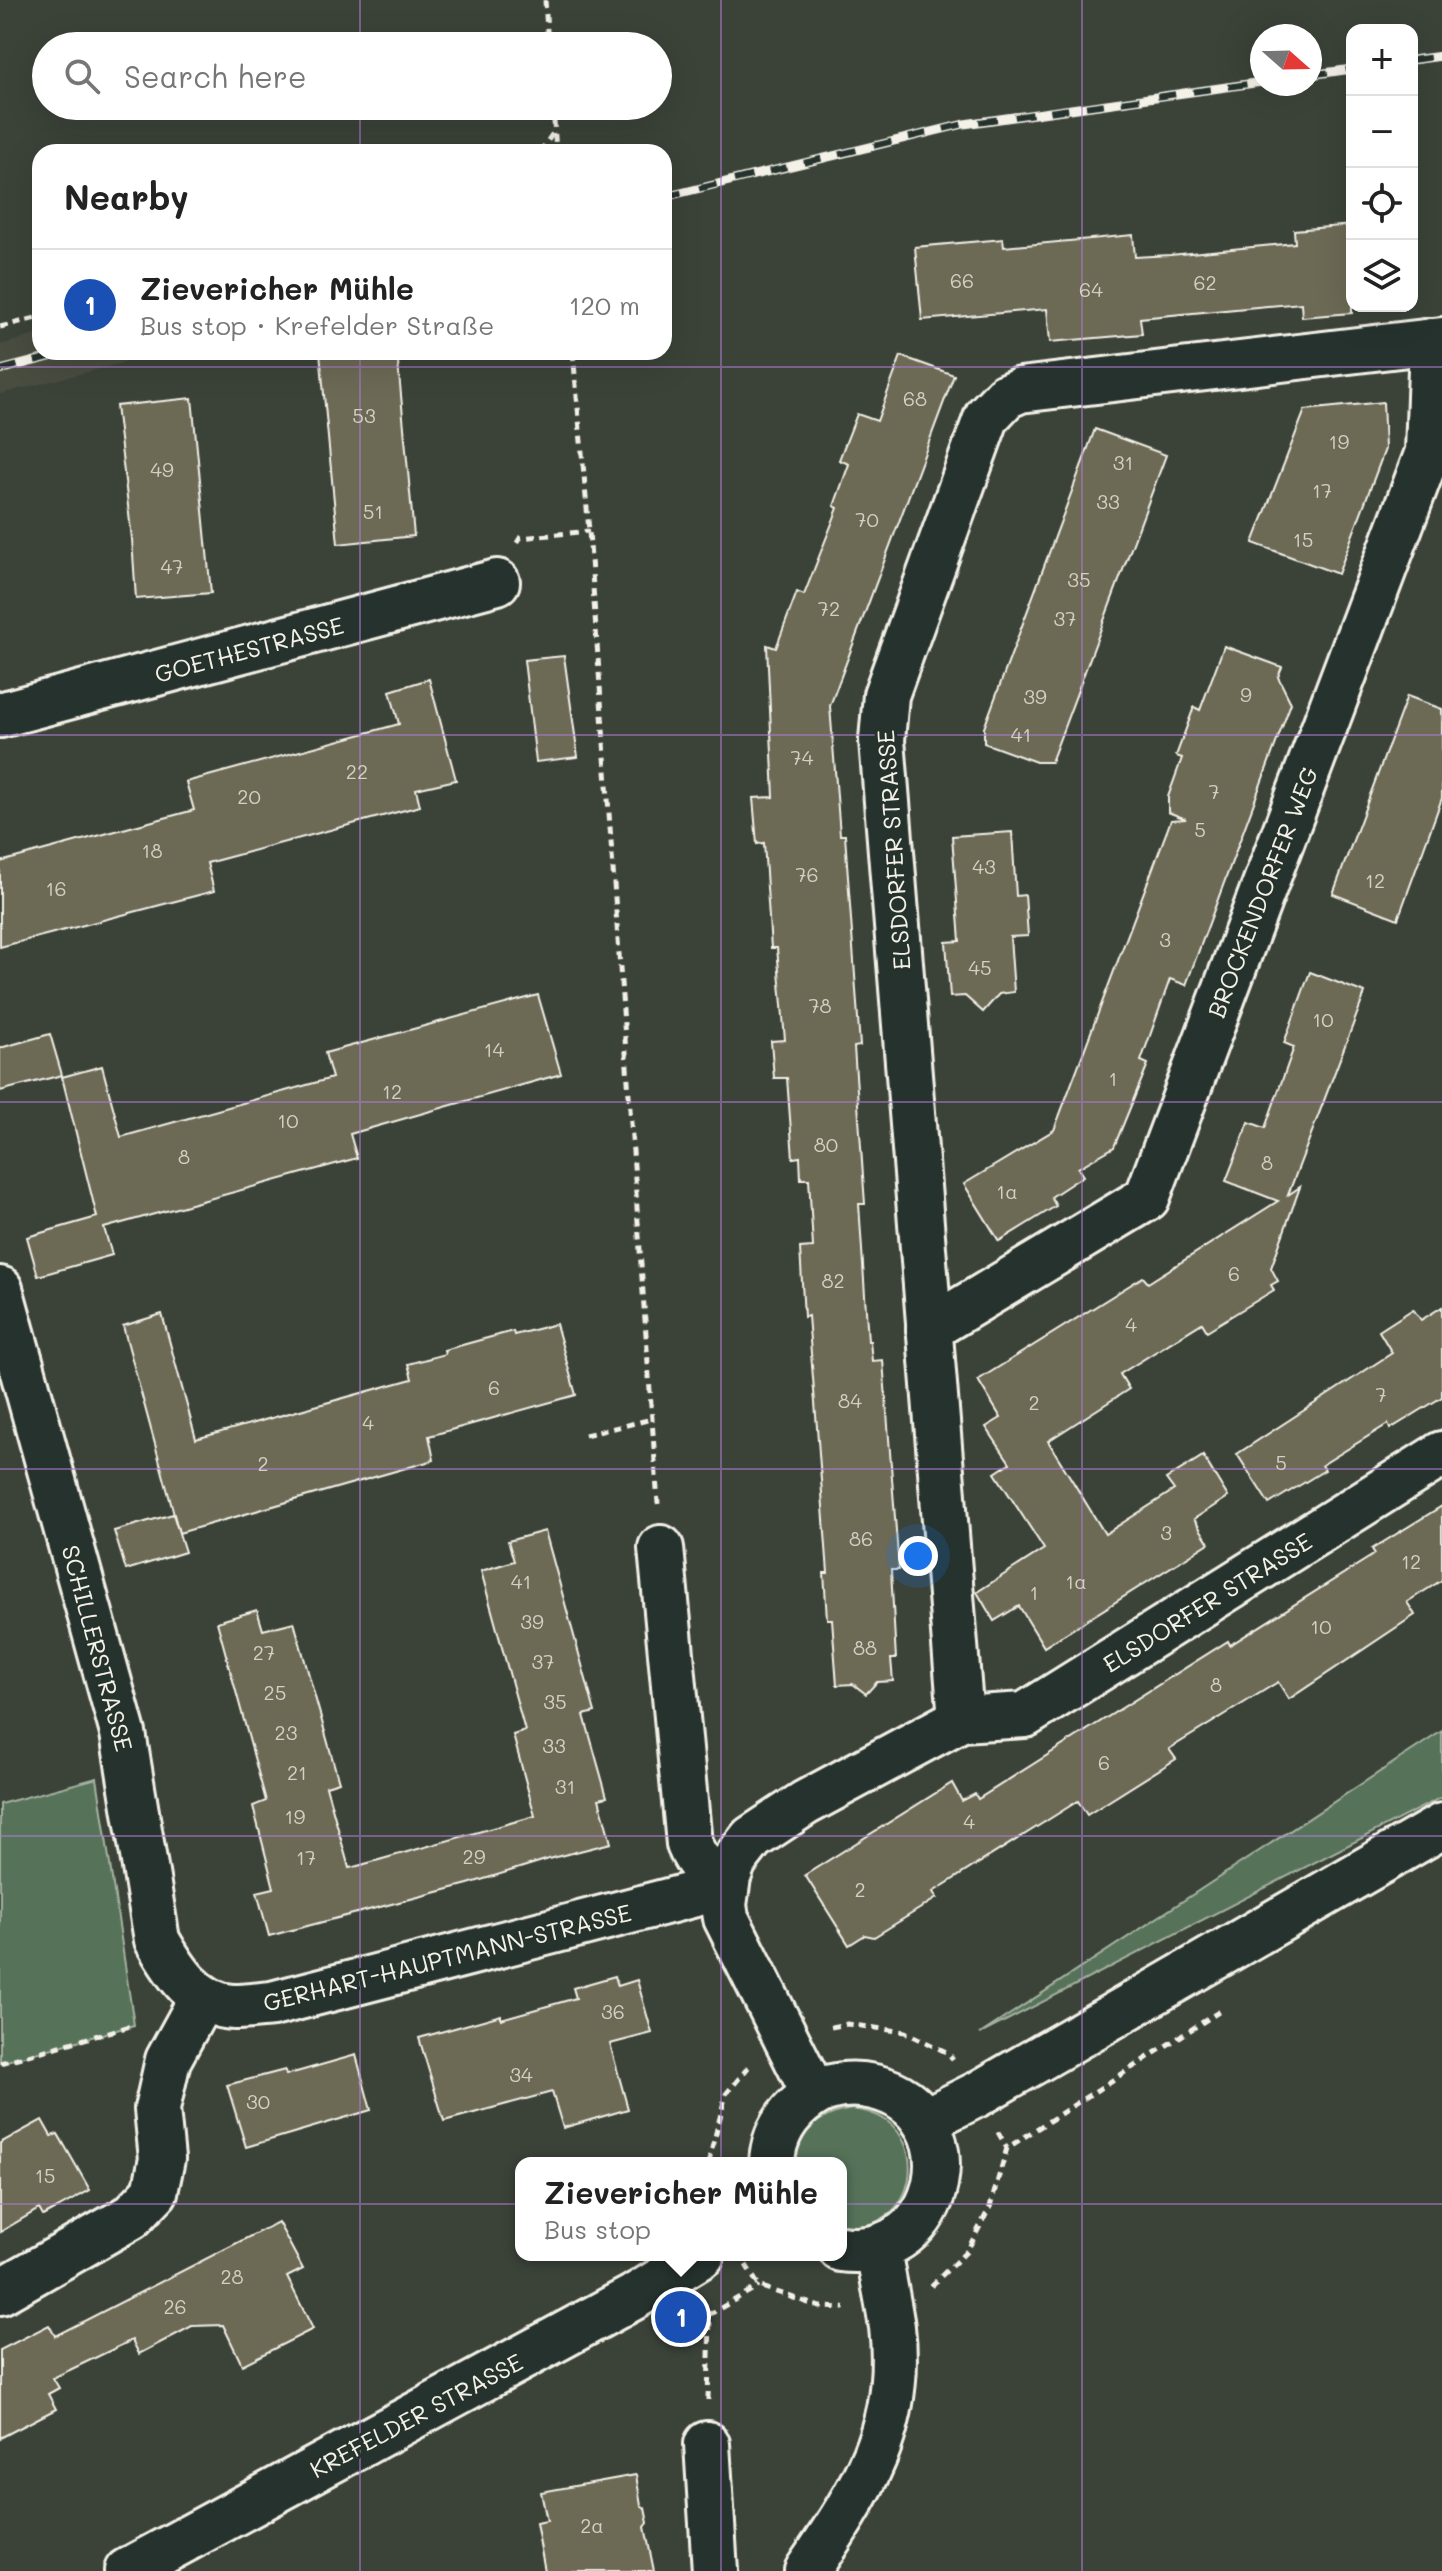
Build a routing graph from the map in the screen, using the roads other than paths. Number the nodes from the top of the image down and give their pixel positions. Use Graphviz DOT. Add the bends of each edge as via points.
graph roads {
  1 [pos="1437,341"];
  2 [pos="497,582"];
  3 [pos="0,715"];
  4 [pos="0,1289"];
  5 [pos="929,1329"];
  6 [pos="1442,1454"];
  7 [pos="661,1548"];
  8 [pos="961,1719"];
  9 [pos="1442,1826"];
  10 [pos="726,1886"];
  11 [pos="194,1990"];
  12 [pos="814,2094"];
  13 [pos="924,2121"];
  14 [pos="772,2157"];
  15 [pos="859,2248"];
  16 [pos="692,2261"];
  17 [pos="0,2292"];
  18 [pos="707,2444"];
  19 [pos="127,2571"];
  20 [pos="715,2571"];
  21 [pos="807,2571"];
  1 -- 5 [label="street, BROCKENDORFER WEG" via="1428,452 1147,1198"];
  1 -- 5 [label="street, ELSDORFER STRASSE" via="1020,390 987,416 886,695 882,740"];
  2 -- 3 [label="street, GOETHESTRASSE"];
  4 -- 11 [label="street, SCHILLERSTRASSE" via="123,1733 157,1940"];
  5 -- 8 [label="street, ELSDORFER STRASSE"];
  6 -- 8 [label="street, ELSDORFER STRASSE" via="1025,1715"];
  7 -- 10 [label="street" via="689,1844 703,1868"];
  8 -- 10 [label="street, ELSDORFER STRASSE" via="805,1803 752,1838 734,1861"];
  9 -- 13 [label="street"];
  10 -- 11 [label="street, GERHART-HAUPTMANN-STRASSE" via="272,2004 231,2007"];
  10 -- 12 [label="street, ELSDORFER STRASSE" via="726,1918"];
  11 -- 17 [label="street" via="168,2060 157,2109 162,2159 155,2192 131,2217"];
  12 -- 13 [label="street" via="838,2085 863,2084 908,2102"];
  12 -- 14 [label="street" via="779,2130"];
  13 -- 15 [label="street" via="935,2145 933,2197 901,2237"];
  15 -- 21 [label="street" via="892,2329 889,2419 872,2465"];
  16 -- 19 [label="street, KREFELDER STRASSE"];
  18 -- 20 [label="street"];
}
